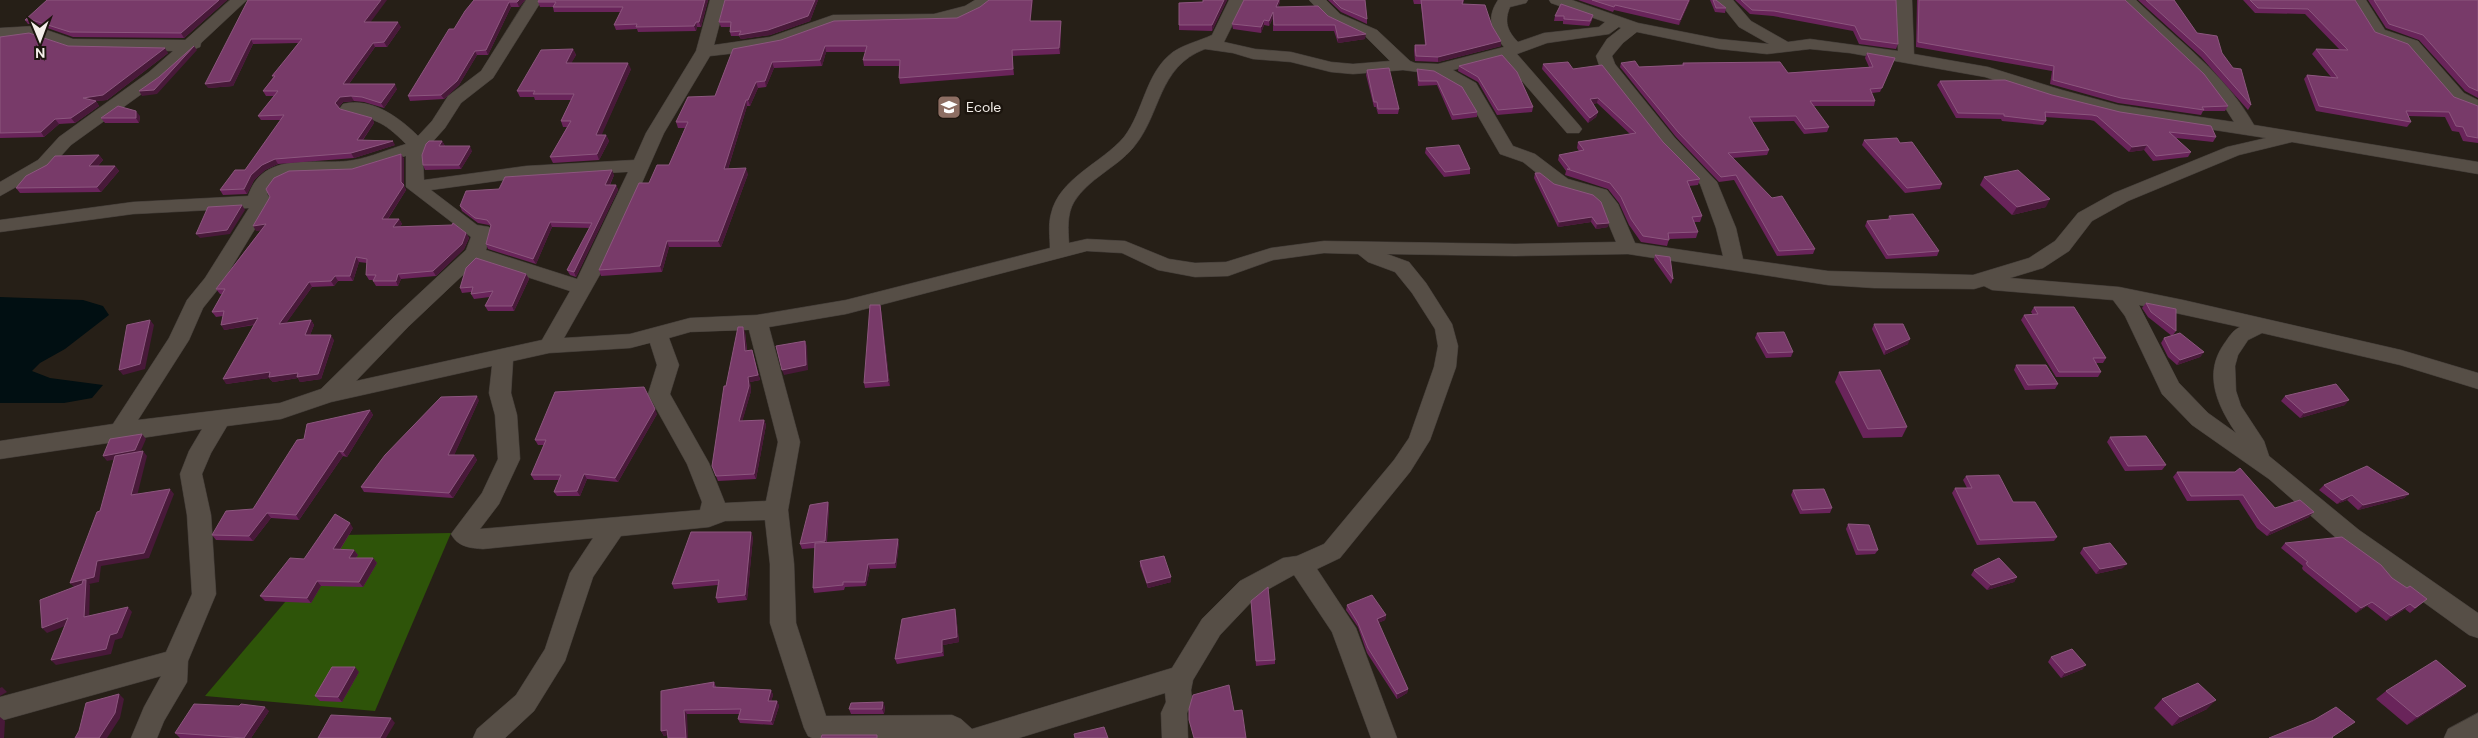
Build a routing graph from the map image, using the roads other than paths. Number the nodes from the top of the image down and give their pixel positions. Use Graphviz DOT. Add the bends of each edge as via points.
graph roads {
  1 [pos="240,0"];
  2 [pos="534,0"];
  3 [pos="718,0"];
  4 [pos="985,0"];
  5 [pos="1238,0"];
  6 [pos="1317,0"];
  7 [pos="1520,0"];
  8 [pos="1557,0"];
  9 [pos="1720,0"];
  10 [pos="1904,0"];
  11 [pos="2126,0"];
  12 [pos="2358,0"];
  13 [pos="1625,24"];
  14 [pos="0,32"];
  15 [pos="194,44"];
  16 [pos="1207,45"];
  17 [pos="1783,46"];
  18 [pos="1511,50"];
  19 [pos="704,51"];
  20 [pos="1906,57"];
  21 [pos="1404,65"];
  22 [pos="1438,69"];
  23 [pos="2478,107"];
  24 [pos="349,108"];
  25 [pos="1573,129"];
  26 [pos="2247,129"];
  27 [pos="2291,137"];
  28 [pos="418,146"];
  29 [pos="638,166"];
  30 [pos="2478,168"];
  31 [pos="416,187"];
  32 [pos="0,190"];
  33 [pos="263,201"];
  34 [pos="0,226"];
  35 [pos="1359,246"];
  36 [pos="1628,248"];
  37 [pos="1060,252"];
  38 [pos="475,254"];
  39 [pos="1734,263"];
  40 [pos="1974,282"];
  41 [pos="583,288"];
  42 [pos="2118,294"];
  43 [pos="756,322"];
  44 [pos="2257,323"];
  45 [pos="657,334"];
  46 [pos="549,346"];
  47 [pos="497,359"];
  48 [pos="2478,381"];
  49 [pos="329,395"];
  50 [pos="219,420"];
  51 [pos="120,431"];
  52 [pos="0,450"];
  53 [pos="2260,462"];
  54 [pos="776,510"];
  55 [pos="709,518"];
  56 [pos="615,526"];
  57 [pos="1299,566"];
  58 [pos="2478,627"];
  59 [pos="175,660"];
  60 [pos="1181,677"];
  61 [pos="0,709"];
  62 [pos="2478,725"];
  63 [pos="815,733"];
  64 [pos="144,738"];
  65 [pos="486,738"];
  66 [pos="963,738"];
  67 [pos="980,738"];
  68 [pos="1175,738"];
  69 [pos="1384,738"];
  70 [pos="2457,738"];
  1 -- 15 [label="street"];
  2 -- 28 [label="street" via="487,74 454,100 439,124"];
  3 -- 19 [label="street"];
  4 -- 19 [label="street" via="970,10 947,18 832,20 766,42"];
  5 -- 16 [label="street" via="1219,38"];
  6 -- 21 [label="street" via="1334,17 1371,33"];
  7 -- 18 [label="street" via="1504,3 1499,23 1501,35"];
  8 -- 13 [label="street"];
  9 -- 17 [label="street" via="1729,4 1741,23"];
  10 -- 20 [label="street"];
  11 -- 26 [label="street" via="2193,58 2240,112"];
  12 -- 23 [label="street" via="2379,33 2412,44 2458,97"];
  13 -- 17 [label="street" via="1744,48"];
  13 -- 18 [label="street" via="1603,31 1544,38"];
  13 -- 39 [label="street" via="1604,56 1607,65 1669,142 1708,182 1726,228"];
  14 -- 15 [label="street" via="36,30 71,44"];
  15 -- 32 [label="street" via="156,76 65,141 44,164"];
  16 -- 21 [label="street" via="1291,57 1331,67 1353,69"];
  16 -- 37 [label="street" via="1178,56 1164,70 1133,138 1085,180 1065,203 1060,215"];
  17 -- 20 [label="street" via="1810,44"];
  18 -- 22 [label="street"];
  18 -- 25 [label="street"];
  19 -- 29 [label="street"];
  20 -- 26 [label="street" via="1988,72 2118,110"];
  21 -- 22 [label="street"];
  22 -- 36 [label="street" via="1470,87 1506,150 1530,158 1561,183 1591,190 1606,199"];
  24 -- 28 [label="street" via="369,109 392,120"];
  26 -- 27 [label="street"];
  27 -- 30 [label="street"];
  27 -- 40 [label="street" via="2233,151 2121,197 2085,217 2062,246 2036,263"];
  28 -- 31 [label="street" via="414,160"];
  28 -- 33 [label="street" via="354,166 289,168 269,178 257,195"];
  29 -- 31 [label="street" via="488,175"];
  29 -- 41 [label="street"];
  31 -- 38 [label="street" via="473,231 482,231"];
  33 -- 34 [label="street" via="133,208"];
  33 -- 51 [label="street" via="212,283 194,305 180,340"];
  35 -- 36 [label="street" via="1515,250"];
  35 -- 37 [label="street" via="1271,254 1228,269 1195,270 1165,265 1125,247 1087,245"];
  35 -- 57 [label="street" via="1375,257 1402,267 1419,288 1445,329 1448,346 1445,367 1412,452 1339,545 1323,557"];
  36 -- 39 [label="street"];
  37 -- 43 [label="street" via="846,307"];
  38 -- 41 [label="street"];
  38 -- 49 [label="street"];
  39 -- 40 [label="street" via="1874,281"];
  40 -- 42 [label="street"];
  41 -- 46 [label="street"];
  42 -- 44 [label="street"];
  42 -- 53 [label="street" via="2134,313 2170,388 2200,419"];
  43 -- 45 [label="street" via="690,325"];
  43 -- 54 [label="street" via="789,442"];
  44 -- 48 [label="street" via="2401,358"];
  44 -- 53 [label="street" via="2241,336 2224,366 2225,391 2231,408 2253,441"];
  45 -- 46 [label="street" via="630,341"];
  45 -- 55 [label="street" via="668,364 659,394 702,471 714,502"];
  46 -- 47 [label="street"];
  47 -- 49 [label="street"];
  47 -- 56 [label="street" via="504,364 500,393 506,415 509,459 491,498 463,534 483,539"];
  49 -- 50 [label="street" via="282,411"];
  50 -- 51 [label="street"];
  50 -- 59 [label="street" via="200,451 191,474 199,515 204,594"];
  51 -- 52 [label="street"];
  53 -- 58 [label="street" via="2351,537"];
  54 -- 55 [label="street" via="722,512"];
  54 -- 63 [label="street" via="782,564 783,623"];
  55 -- 56 [label="street"];
  56 -- 65 [label="street" via="582,573 556,653 525,704"];
  57 -- 60 [label="street" via="1292,565 1248,588 1210,627"];
  57 -- 69 [label="street" via="1305,570 1343,628"];
  59 -- 61 [label="street"];
  59 -- 64 [label="street" via="174,682 153,715"];
  60 -- 67 [label="street"];
  60 -- 68 [label="street" via="1180,702 1174,713"];
  62 -- 70 [label="street"];
  63 -- 66 [label="street" via="952,727"];
}
